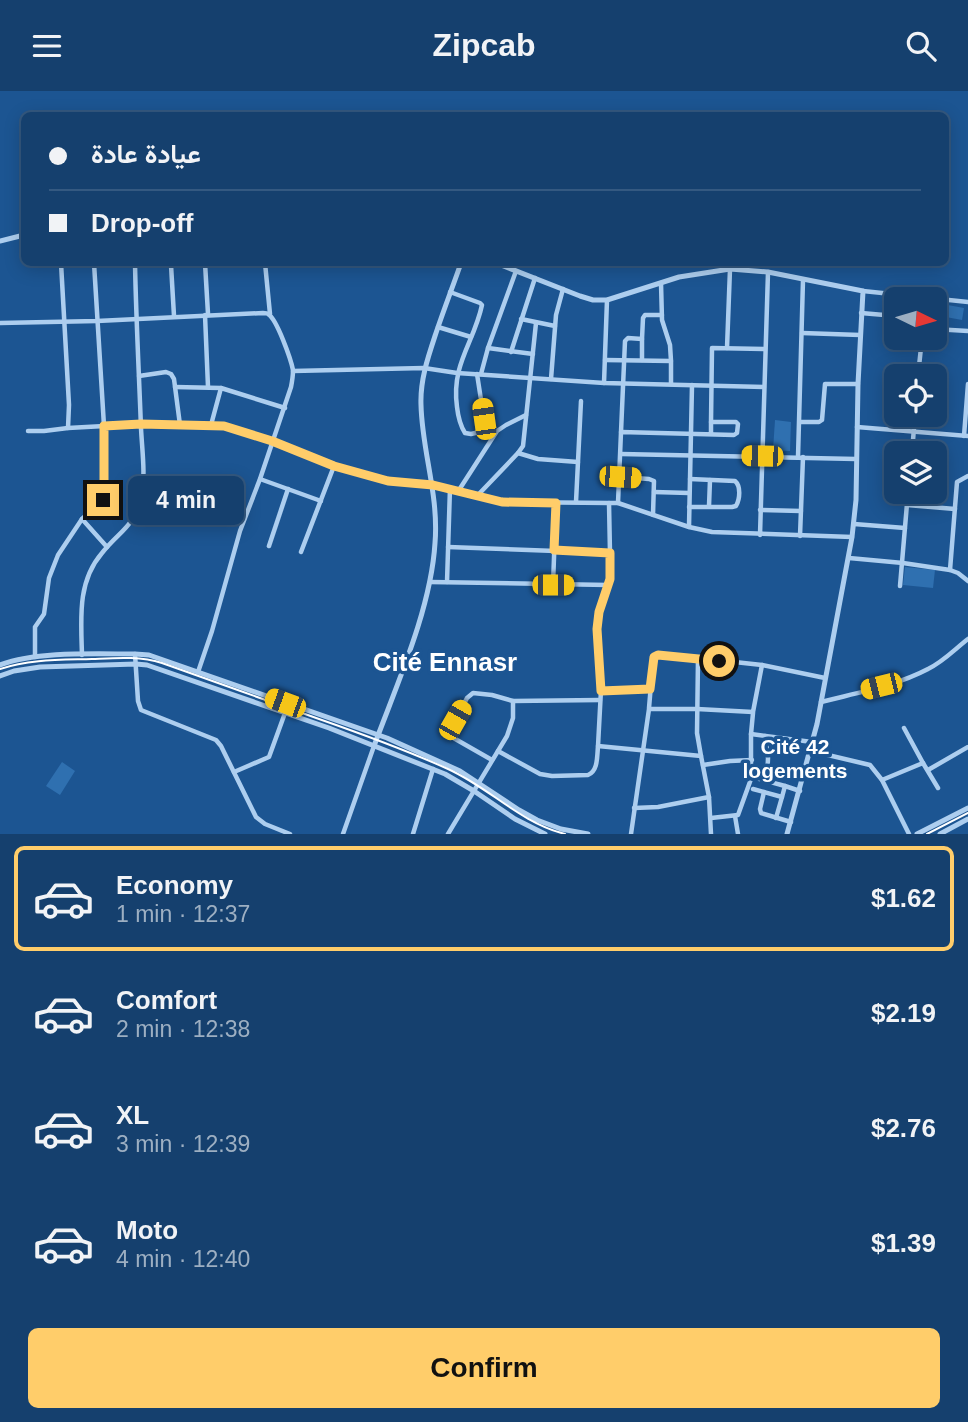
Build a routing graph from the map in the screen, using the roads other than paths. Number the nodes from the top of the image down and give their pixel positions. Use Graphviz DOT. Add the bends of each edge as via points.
graph roads {
  1 [pos="21,236"];
  2 [pos="0,241"];
  3 [pos="61,266"];
  4 [pos="94,266"];
  5 [pos="135,266"];
  6 [pos="171,266"];
  7 [pos="205,266"];
  8 [pos="265,266"];
  9 [pos="460,266"];
  10 [pos="505,266"];
  11 [pos="730,269"];
  12 [pos="516,270"];
  13 [pos="768,272"];
  14 [pos="536,278"];
  15 [pos="803,280"];
  16 [pos="661,283"];
  17 [pos="563,289"];
  18 [pos="863,291"];
  19 [pos="450,292"];
  20 [pos="607,300"];
  21 [pos="968,302"];
  22 [pos="862,313"];
  23 [pos="270,314"];
  24 [pos="206,315"];
  25 [pos="662,315"];
  26 [pos="884,315"];
  27 [pos="174,316"];
  28 [pos="136,318"];
  29 [pos="522,319"];
  30 [pos="97,321"];
  31 [pos="65,322"];
  32 [pos="0,323"];
  33 [pos="536,323"];
  34 [pos="555,326"];
  35 [pos="438,327"];
  36 [pos="947,330"];
  37 [pos="968,331"];
  38 [pos="802,333"];
  39 [pos="860,335"];
  40 [pos="471,337"];
  41 [pos="642,339"];
  42 [pos="488,348"];
  43 [pos="727,348"];
  44 [pos="765,349"];
  45 [pos="511,352"];
  46 [pos="533,354"];
  47 [pos="605,360"];
  48 [pos="624,360"];
  49 [pos="642,360"];
  50 [pos="671,361"];
  51 [pos="424,368"];
  52 [pos="293,371"];
  53 [pos="457,373"];
  54 [pos="479,374"];
  55 [pos="139,376"];
  56 [pos="531,378"];
  57 [pos="551,379"];
  58 [pos="604,383"];
  59 [pos="623,383"];
  60 [pos="671,384"];
  61 [pos="858,384"];
  62 [pos="968,384"];
  63 [pos="692,385"];
  64 [pos="711,385"];
  65 [pos="175,387"];
  66 [pos="208,387"];
  67 [pos="764,387"];
  68 [pos="221,388"];
  69 [pos="581,401"];
  70 [pos="285,408"];
  71 [pos="527,415"];
  72 [pos="711,422"];
  73 [pos="800,422"];
  74 [pos="141,424"];
  75 [pos="180,425"];
  76 [pos="211,425"];
  77 [pos="104,426"];
  78 [pos="858,427"];
  79 [pos="914,427"];
  80 [pos="68,428"];
  81 [pos="488,430"];
  82 [pos="28,431"];
  83 [pos="621,432"];
  84 [pos="913,432"];
  85 [pos="691,433"];
  86 [pos="711,434"];
  87 [pos="966,436"];
  88 [pos="491,438"];
  89 [pos="272,441"];
  90 [pos="913,441"];
  91 [pos="518,453"];
  92 [pos="621,454"];
  93 [pos="691,455"];
  94 [pos="762,456"];
  95 [pos="801,457"];
  96 [pos="856,459"];
  97 [pos="578,462"];
  98 [pos="334,466"];
  99 [pos="968,476"];
  100 [pos="620,477"];
  101 [pos="260,479"];
  102 [pos="690,479"];
  103 [pos="710,480"];
  104 [pos="433,485"];
  105 [pos="450,488"];
  106 [pos="288,489"];
  107 [pos="459,490"];
  108 [pos="654,492"];
  109 [pos="689,493"];
  110 [pos="477,496"];
  111 [pos="321,501"];
  112 [pos="576,502"];
  113 [pos="556,503"];
  114 [pos="609,503"];
  115 [pos="618,503"];
  116 [pos="907,505"];
  117 [pos="709,506"];
  118 [pos="689,507"];
  119 [pos="955,509"];
  120 [pos="761,510"];
  121 [pos="801,511"];
  122 [pos="653,515"];
  123 [pos="82,520"];
  124 [pos="854,524"];
  125 [pos="688,527"];
  126 [pos="905,528"];
  127 [pos="760,535"];
  128 [pos="800,536"];
  129 [pos="852,537"];
  130 [pos="270,545"];
  131 [pos="107,547"];
  132 [pos="448,547"];
  133 [pos="554,550"];
  134 [pos="302,552"];
  135 [pos="610,553"];
  136 [pos="849,558"];
  137 [pos="902,563"];
  138 [pos="950,570"];
  139 [pos="967,579"];
  140 [pos="430,582"];
  141 [pos="447,582"];
  142 [pos="553,585"];
  143 [pos="608,585"];
  144 [pos="900,586"];
  145 [pos="968,639"];
  146 [pos="135,654"];
  147 [pos="82,655"];
  148 [pos="35,657"];
  149 [pos="698,659"];
  150 [pos="136,664"];
  151 [pos="0,665"];
  152 [pos="762,665"];
  153 [pos="198,672"];
  154 [pos="0,676"];
  155 [pos="825,678"];
  156 [pos="650,689"];
  157 [pos="601,691"];
  158 [pos="513,701"];
  159 [pos="601,701"];
  160 [pos="821,702"];
  161 [pos="649,709"];
  162 [pos="697,709"];
  163 [pos="753,712"];
  164 [pos="285,713"];
  165 [pos="904,728"];
  166 [pos="751,734"];
  167 [pos="378,735"];
  168 [pos="765,736"];
  169 [pos="812,743"];
  170 [pos="374,746"];
  171 [pos="598,746"];
  172 [pos="968,747"];
  173 [pos="498,751"];
  174 [pos="642,751"];
  175 [pos="811,751"];
  176 [pos="702,756"];
  177 [pos="492,759"];
  178 [pos="752,760"];
  179 [pos="923,763"];
  180 [pos="704,765"];
  181 [pos="433,769"];
  182 [pos="928,770"];
  183 [pos="234,772"];
  184 [pos="751,777"];
  185 [pos="882,780"];
  186 [pos="767,781"];
  187 [pos="478,782"];
  188 [pos="785,786"];
  189 [pos="938,788"];
  190 [pos="753,789"];
  191 [pos="474,791"];
  192 [pos="800,791"];
  193 [pos="764,792"];
  194 [pos="709,797"];
  195 [pos="782,797"];
  196 [pos="634,808"];
  197 [pos="968,808"];
  198 [pos="734,816"];
  199 [pos="711,818"];
  200 [pos="776,818"];
  201 [pos="968,819"];
  202 [pos="791,822"];
  203 [pos="290,834"];
  204 [pos="343,834"];
  205 [pos="413,834"];
  206 [pos="448,834"];
  207 [pos="545,834"];
  208 [pos="588,834"];
  209 [pos="631,834"];
  210 [pos="711,834"];
  211 [pos="738,834"];
  212 [pos="787,834"];
  213 [pos="909,834"];
  214 [pos="917,834"];
  215 [pos="940,834"];
  1 -- 2 [label="street"];
  3 -- 31 [label="street"];
  4 -- 30 [label="street"];
  5 -- 28 [label="street"];
  6 -- 27 [label="street"];
  7 -- 24 [label="street"];
  8 -- 23 [label="street"];
  9 -- 19 [label="street"];
  10 -- 12 [label="street"];
  11 -- 13 [label="street"];
  11 -- 16 [label="street"];
  11 -- 43 [label="street"];
  12 -- 14 [label="street"];
  12 -- 42 [label="street"];
  13 -- 15 [label="street"];
  13 -- 44 [label="street"];
  14 -- 17 [label="street"];
  14 -- 29 [label="street"];
  15 -- 18 [label="street"];
  15 -- 38 [label="street"];
  16 -- 20 [label="street"];
  16 -- 25 [label="street"];
  17 -- 20 [label="street"];
  17 -- 34 [label="street"];
  18 -- 21 [label="street"];
  18 -- 22 [label="street"];
  19 -- 35 [label="street"];
  19 -- 40 [label="street" via="482,305"];
  20 -- 47 [label="street"];
  22 -- 26 [label="street"];
  22 -- 39 [label="street"];
  23 -- 24 [label="street"];
  23 -- 52 [label="street"];
  24 -- 27 [label="street"];
  24 -- 66 [label="street"];
  25 -- 41 [label="street" via="643,316"];
  25 -- 50 [label="street"];
  27 -- 28 [label="street"];
  28 -- 30 [label="street"];
  28 -- 55 [label="street"];
  29 -- 33 [label="street"];
  29 -- 45 [label="street"];
  30 -- 31 [label="street"];
  30 -- 77 [label="street"];
  31 -- 32 [label="street"];
  31 -- 80 [label="street"];
  33 -- 34 [label="street"];
  33 -- 46 [label="street"];
  34 -- 57 [label="street"];
  35 -- 40 [label="street"];
  35 -- 51 [label="street"];
  36 -- 37 [label="street"];
  38 -- 39 [label="street"];
  38 -- 73 [label="street"];
  39 -- 61 [label="street"];
  40 -- 53 [label="street"];
  41 -- 48 [label="street" via="627,339"];
  41 -- 49 [label="street"];
  42 -- 45 [label="street"];
  42 -- 54 [label="street"];
  43 -- 44 [label="street"];
  43 -- 64 [label="street" via="711,350"];
  44 -- 67 [label="street"];
  45 -- 46 [label="street"];
  46 -- 56 [label="street"];
  47 -- 48 [label="street"];
  47 -- 58 [label="street"];
  48 -- 49 [label="street"];
  48 -- 59 [label="street"];
  49 -- 50 [label="street"];
  50 -- 60 [label="street"];
  51 -- 52 [label="street"];
  51 -- 53 [label="street"];
  51 -- 104 [label="street" via="421,407"];
  52 -- 70 [label="street"];
  53 -- 54 [label="street"];
  53 -- 81 [label="street" via="457,411 463,431"];
  54 -- 56 [label="street"];
  54 -- 81 [label="street"];
  55 -- 65 [label="street" via="166,372"];
  55 -- 74 [label="street"];
  56 -- 57 [label="street"];
  56 -- 71 [label="street"];
  57 -- 58 [label="street"];
  58 -- 59 [label="street"];
  59 -- 60 [label="street"];
  59 -- 83 [label="street"];
  60 -- 63 [label="street"];
  61 -- 73 [label="street" via="825,384 822,420"];
  61 -- 78 [label="street"];
  62 -- 87 [label="street"];
  63 -- 64 [label="street"];
  63 -- 85 [label="street"];
  64 -- 67 [label="street"];
  64 -- 72 [label="street"];
  65 -- 66 [label="street"];
  65 -- 75 [label="street"];
  66 -- 68 [label="street"];
  67 -- 94 [label="street"];
  68 -- 70 [label="street"];
  68 -- 76 [label="street"];
  69 -- 97 [label="street"];
  70 -- 89 [label="street"];
  71 -- 88 [label="street"];
  71 -- 91 [label="street"];
  72 -- 86 [label="street"];
  72 -- 86 [label="street" via="736,422 738,426 734,435"];
  73 -- 95 [label="street"];
  74 -- 75 [label="street"];
  74 -- 77 [label="street"];
  74 -- 131 [label="street" via="142,496 128,527"];
  75 -- 76 [label="street"];
  76 -- 89 [label="street"];
  77 -- 80 [label="street"];
  77 -- 123 [label="street" via="103,500"];
  78 -- 84 [label="street"];
  78 -- 96 [label="street"];
  79 -- 84 [label="street"];
  80 -- 82 [label="street"];
  81 -- 88 [label="street"];
  83 -- 85 [label="street"];
  83 -- 92 [label="street"];
  84 -- 87 [label="street"];
  84 -- 90 [label="street"];
  85 -- 86 [label="street"];
  85 -- 93 [label="street"];
  88 -- 107 [label="street"];
  89 -- 98 [label="street"];
  89 -- 101 [label="street"];
  91 -- 97 [label="street"];
  91 -- 110 [label="street"];
  92 -- 93 [label="street"];
  92 -- 100 [label="street"];
  93 -- 94 [label="street"];
  93 -- 102 [label="street"];
  94 -- 95 [label="street"];
  94 -- 120 [label="street"];
  95 -- 96 [label="street"];
  95 -- 121 [label="street"];
  96 -- 124 [label="street"];
  97 -- 112 [label="street"];
  98 -- 104 [label="street" via="388,481"];
  98 -- 111 [label="street"];
  99 -- 119 [label="street" via="957,482"];
  100 -- 108 [label="street" via="653,480"];
  100 -- 115 [label="street"];
  101 -- 106 [label="street"];
  101 -- 153 [label="street"];
  102 -- 103 [label="street"];
  102 -- 109 [label="street"];
  103 -- 117 [label="street"];
  103 -- 117 [label="street" via="736,482 739,487 734,507"];
  104 -- 105 [label="street"];
  104 -- 140 [label="street" via="436,531"];
  105 -- 107 [label="street"];
  105 -- 132 [label="street"];
  106 -- 111 [label="street"];
  106 -- 130 [label="street"];
  107 -- 110 [label="street"];
  108 -- 109 [label="street"];
  108 -- 122 [label="street"];
  109 -- 118 [label="street"];
  110 -- 113 [label="street" via="510,503"];
  111 -- 134 [label="street"];
  112 -- 113 [label="street"];
  112 -- 114 [label="street"];
  113 -- 133 [label="street"];
  114 -- 115 [label="street"];
  114 -- 135 [label="street"];
  115 -- 122 [label="street"];
  116 -- 119 [label="street"];
  116 -- 126 [label="street"];
  117 -- 118 [label="street"];
  118 -- 125 [label="street"];
  119 -- 138 [label="street"];
  120 -- 121 [label="street"];
  120 -- 127 [label="street"];
  121 -- 128 [label="street"];
  122 -- 125 [label="street"];
  123 -- 131 [label="street"];
  123 -- 148 [label="street" via="58,555 49,578 44,614 35,627"];
  124 -- 126 [label="street"];
  124 -- 129 [label="street"];
  125 -- 127 [label="street"];
  126 -- 137 [label="street"];
  127 -- 128 [label="street"];
  128 -- 129 [label="street"];
  129 -- 136 [label="street"];
  131 -- 147 [label="street" via="86,580"];
  132 -- 133 [label="street"];
  132 -- 141 [label="street"];
  133 -- 135 [label="street"];
  133 -- 142 [label="street"];
  135 -- 143 [label="street"];
  136 -- 137 [label="street"];
  136 -- 155 [label="street"];
  137 -- 138 [label="street"];
  137 -- 144 [label="street"];
  138 -- 139 [label="street"];
  140 -- 141 [label="street"];
  140 -- 167 [label="street"];
  141 -- 142 [label="street"];
  142 -- 143 [label="street"];
  143 -- 157 [label="street" via="597,629"];
  145 -- 160 [label="street" via="917,675"];
  146 -- 147 [label="street"];
  146 -- 150 [label="street"];
  146 -- 153 [label="street"];
  147 -- 148 [label="street"];
  148 -- 151 [label="street"];
  149 -- 152 [label="street"];
  149 -- 156 [label="street" via="655,656"];
  149 -- 162 [label="street"];
  150 -- 154 [label="street" via="40,667"];
  150 -- 164 [label="street"];
  150 -- 183 [label="street" via="141,709 216,740"];
  152 -- 155 [label="street"];
  152 -- 163 [label="street"];
  153 -- 167 [label="street"];
  155 -- 160 [label="street"];
  156 -- 157 [label="street"];
  156 -- 161 [label="street"];
  157 -- 159 [label="street"];
  158 -- 159 [label="street"];
  158 -- 173 [label="street" via="512,723"];
  158 -- 177 [label="street" via="473,693 449,730 450,736"];
  159 -- 171 [label="street"];
  160 -- 169 [label="street"];
  161 -- 162 [label="street"];
  161 -- 174 [label="street"];
  162 -- 163 [label="street"];
  162 -- 176 [label="street"];
  163 -- 166 [label="street"];
  164 -- 170 [label="street"];
  164 -- 183 [label="street" via="269,757"];
  165 -- 179 [label="street"];
  166 -- 168 [label="street"];
  166 -- 178 [label="street"];
  167 -- 170 [label="street"];
  167 -- 187 [label="street"];
  168 -- 169 [label="street"];
  168 -- 186 [label="street"];
  169 -- 175 [label="street"];
  170 -- 181 [label="street"];
  170 -- 204 [label="street"];
  171 -- 173 [label="street" via="595,769 588,775 540,774"];
  171 -- 174 [label="street"];
  172 -- 182 [label="street"];
  173 -- 177 [label="street"];
  174 -- 176 [label="street"];
  174 -- 196 [label="street"];
  175 -- 185 [label="street" via="867,763"];
  175 -- 192 [label="street"];
  176 -- 180 [label="street"];
  177 -- 187 [label="street"];
  178 -- 180 [label="street"];
  178 -- 184 [label="street"];
  179 -- 182 [label="street"];
  179 -- 185 [label="street"];
  180 -- 194 [label="street"];
  181 -- 191 [label="street"];
  181 -- 205 [label="street"];
  182 -- 189 [label="street"];
  183 -- 203 [label="street" via="256,817"];
  184 -- 186 [label="street"];
  184 -- 198 [label="street"];
  185 -- 213 [label="street"];
  186 -- 188 [label="street"];
  187 -- 191 [label="street"];
  187 -- 208 [label="street" via="537,820"];
  188 -- 192 [label="street"];
  188 -- 195 [label="street"];
  190 -- 193 [label="street"];
  191 -- 206 [label="street"];
  191 -- 207 [label="street"];
  192 -- 202 [label="street"];
  193 -- 195 [label="street"];
  193 -- 200 [label="street" via="760,812"];
  194 -- 196 [label="street"];
  194 -- 199 [label="street"];
  195 -- 200 [label="street"];
  196 -- 209 [label="street"];
  197 -- 214 [label="street"];
  198 -- 199 [label="street"];
  198 -- 211 [label="street"];
  199 -- 210 [label="street"];
  200 -- 202 [label="street"];
  201 -- 215 [label="street"];
  202 -- 212 [label="street"];
}
